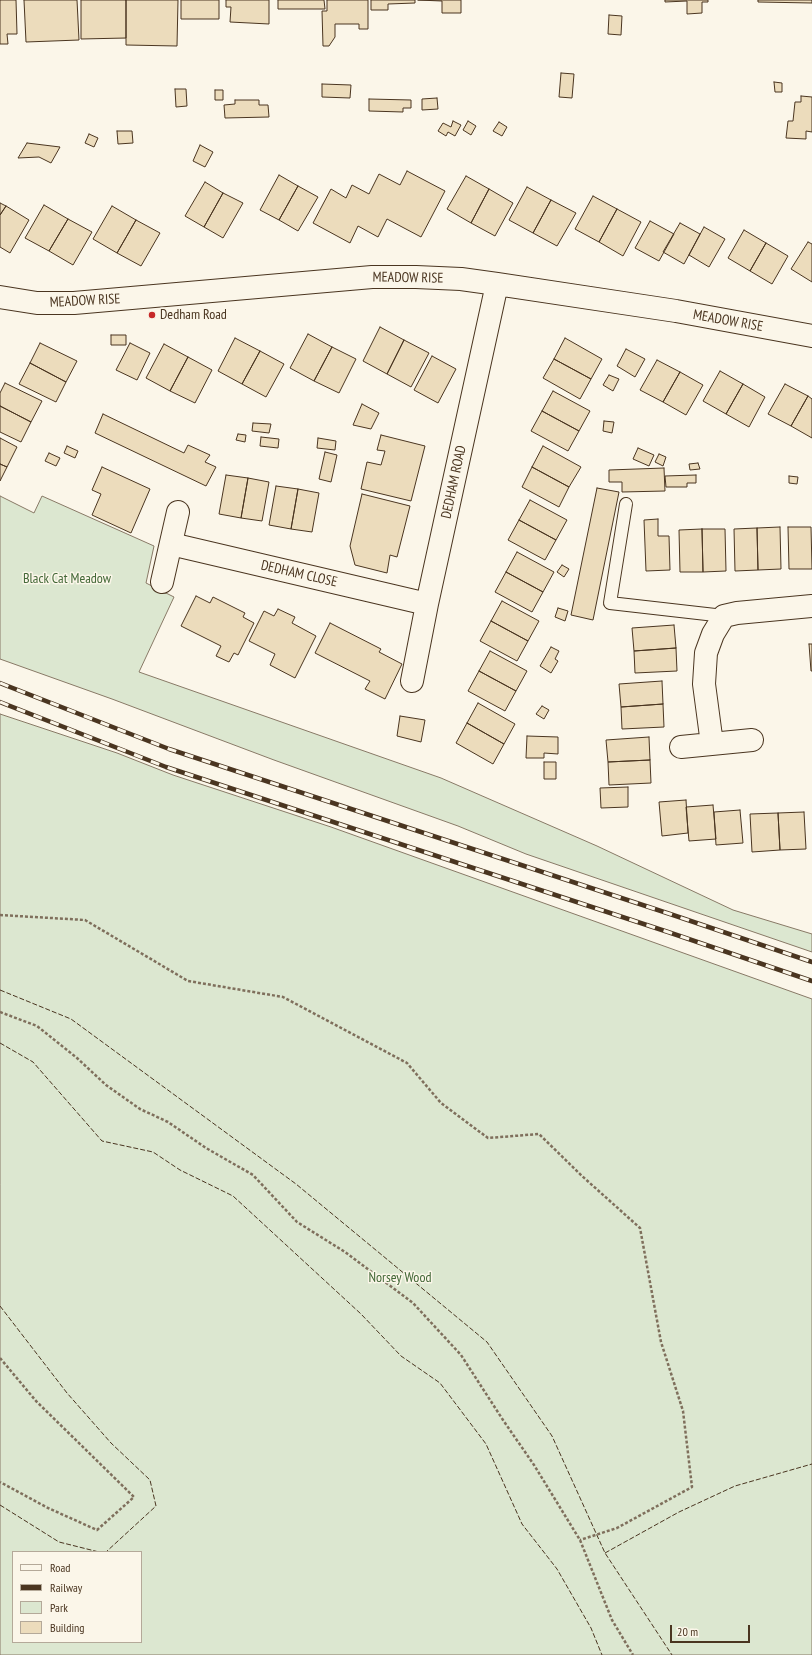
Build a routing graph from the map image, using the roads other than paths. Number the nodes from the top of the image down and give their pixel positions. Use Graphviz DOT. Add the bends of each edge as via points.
graph roads {
  1 [pos="498,284"];
  2 [pos="0,297"];
  3 [pos="812,336"];
  4 [pos="626,504"];
  5 [pos="178,512"];
  6 [pos="171,544"];
  7 [pos="162,582"];
  8 [pos="427,604"];
  9 [pos="812,606"];
  10 [pos="724,616"];
  11 [pos="412,681"];
  12 [pos="752,740"];
  13 [pos="712,744"];
  14 [pos="681,747"];
  1 -- 2 [label="street, MEADOW RISE" via="461,279 372,277 74,303 37,303"];
  1 -- 3 [label="street, MEADOW RISE" via="676,311"];
  1 -- 8 [label="street, DEDHAM ROAD"];
  4 -- 10 [label="lane" via="610,603"];
  5 -- 6 [label="street"];
  6 -- 7 [label="street"];
  6 -- 8 [label="street, DEDHAM CLOSE"];
  8 -- 11 [label="street, DEDHAM ROAD"];
  9 -- 10 [label="street"];
  10 -- 13 [label="street" via="713,634 706,653 704,684"];
  12 -- 13 [label="street"];
  13 -- 14 [label="street"];
}
